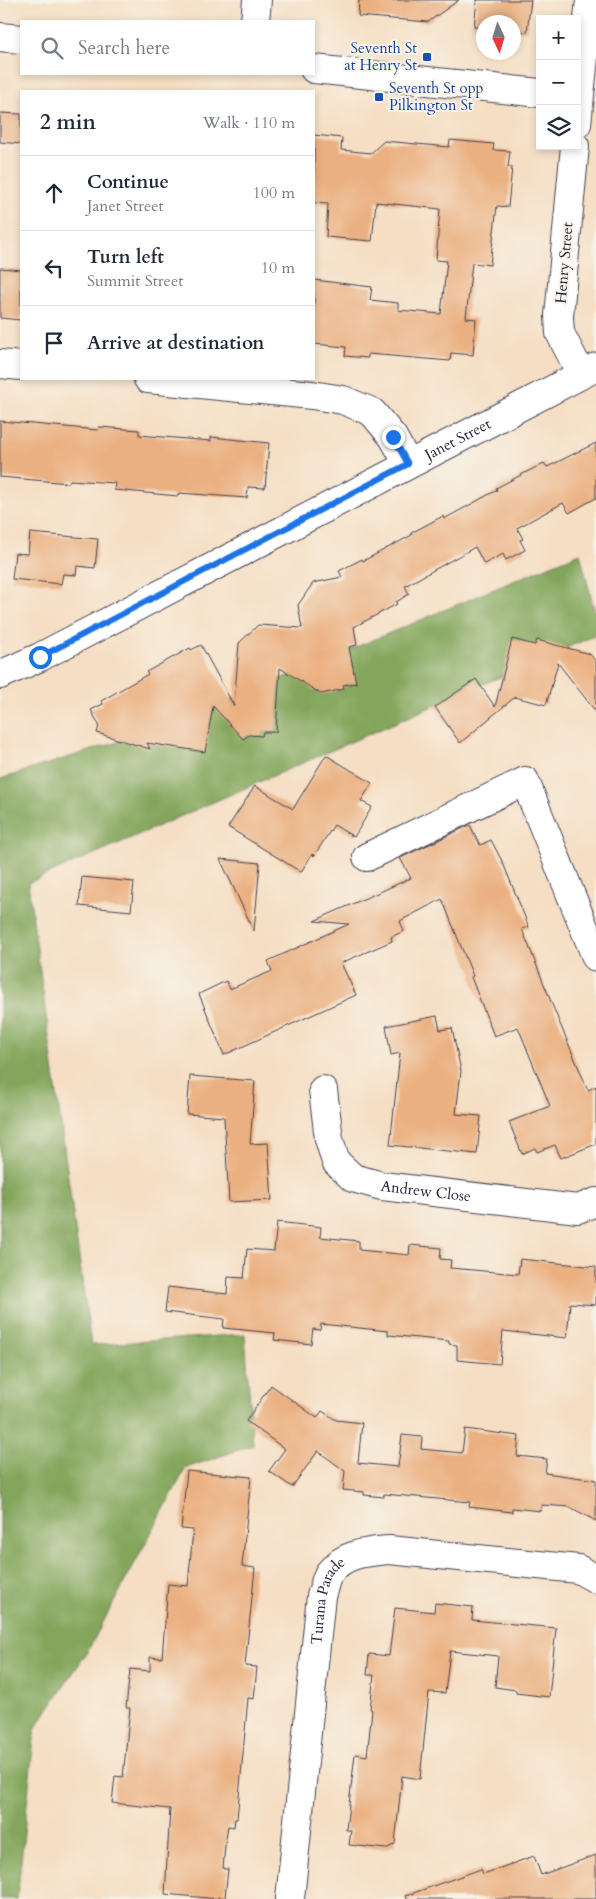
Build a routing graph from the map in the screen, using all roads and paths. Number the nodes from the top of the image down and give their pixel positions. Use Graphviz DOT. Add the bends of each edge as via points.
graph roads {
  1 [pos="257,0"];
  2 [pos="590,0"];
  3 [pos="255,20"];
  4 [pos="0,37"];
  5 [pos="20,39"];
  6 [pos="315,69"];
  7 [pos="581,79"];
  8 [pos="536,93"];
  9 [pos="575,150"];
  10 [pos="0,364"];
  11 [pos="20,366"];
  12 [pos="589,370"];
  13 [pos="158,380"];
  14 [pos="408,464"];
  15 [pos="0,675"];
  16 [pos="367,857"];
  17 [pos="596,957"];
  18 [pos="323,1090"];
  19 [pos="596,1202"];
  20 [pos="596,1579"];
  21 [pos="290,1899"];
  1 -- 3 [label="street"];
  2 -- 7 [label="street"];
  4 -- 5 [label="street"];
  6 -- 8 [label="street"];
  9 -- 12 [label="street, Henry Street" via="560,334"];
  10 -- 11 [label="street"];
  12 -- 14 [label="street, Janet Street"];
  13 -- 14 [label="street" via="343,400 372,412 393,437"];
  14 -- 15 [label="street, Janet Street"];
  16 -- 17 [label="street" via="525,781"];
  18 -- 19 [label="street, Andrew Close" via="329,1139 336,1162 353,1178 382,1186 578,1209"];
  20 -- 21 [label="street, Turana Parade" via="578,1569 389,1550 364,1552 344,1559 329,1574 321,1596"];
}
